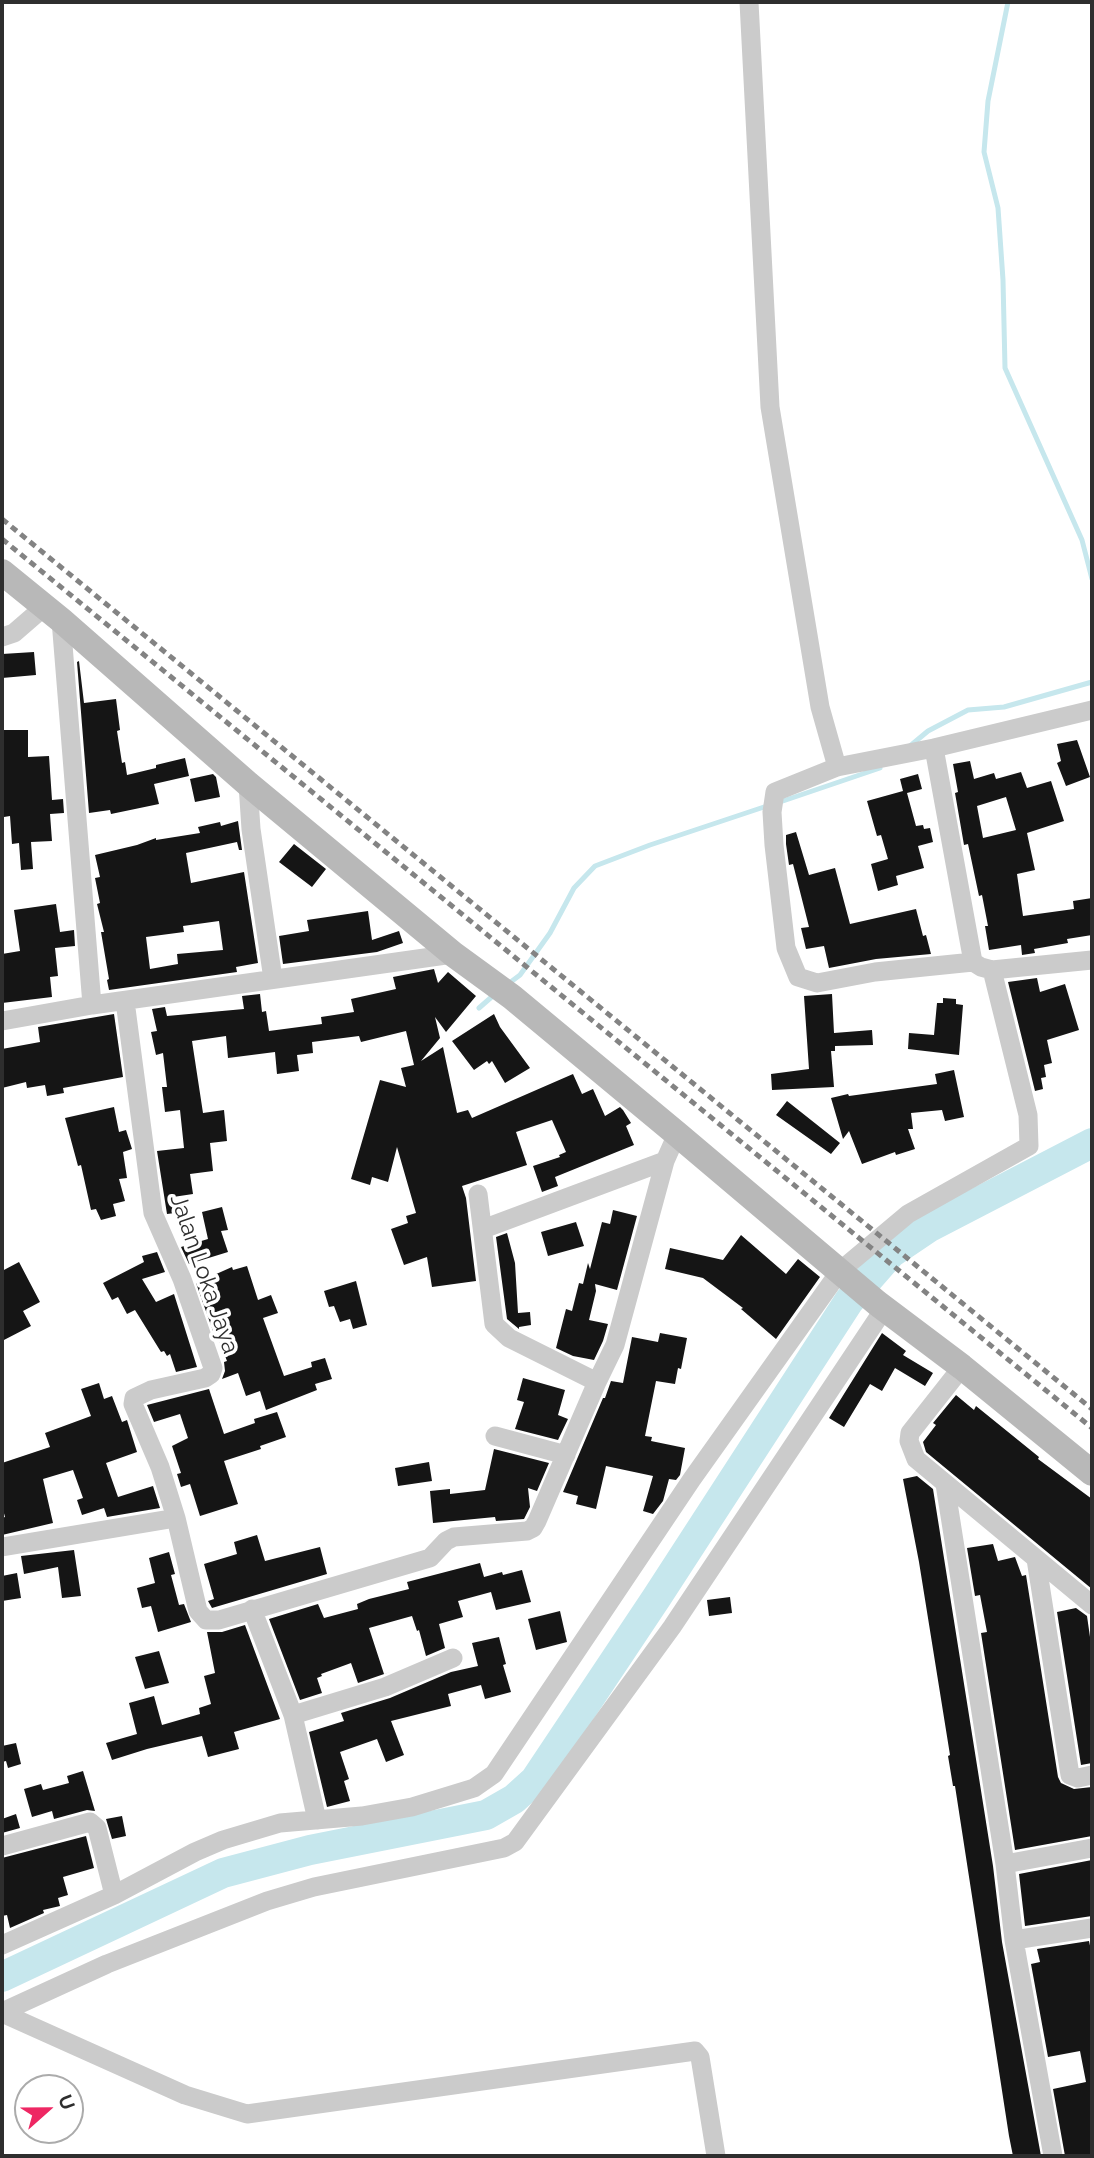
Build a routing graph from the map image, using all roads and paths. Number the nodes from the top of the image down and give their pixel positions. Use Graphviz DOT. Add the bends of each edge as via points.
graph roads {
  1 [pos="749,2"];
  2 [pos="2,572"];
  3 [pos="52,613"];
  4 [pos="2,636"];
  5 [pos="1092,710"];
  6 [pos="934,748"];
  7 [pos="837,767"];
  8 [pos="248,784"];
  9 [pos="453,954"];
  10 [pos="1092,960"];
  11 [pos="973,962"];
  12 [pos="992,970"];
  13 [pos="273,979"];
  14 [pos="125,1001"];
  15 [pos="92,1005"];
  16 [pos="2,1021"];
  17 [pos="677,1133"];
  18 [pos="665,1161"];
  19 [pos="478,1194"];
  20 [pos="483,1230"];
  21 [pos="844,1274"];
  22 [pos="881,1306"];
  23 [pos="962,1367"];
  24 [pos="597,1382"];
  25 [pos="495,1436"];
  26 [pos="566,1455"];
  27 [pos="1092,1473"];
  28 [pos="945,1484"];
  29 [pos="176,1518"];
  30 [pos="2,1547"];
  31 [pos="1036,1559"];
  32 [pos="1092,1605"];
  33 [pos="252,1609"];
  34 [pos="453,1658"];
  35 [pos="293,1716"];
  36 [pos="1092,1775"];
  37 [pos="317,1820"];
  38 [pos="2,1846"];
  39 [pos="1092,1848"];
  40 [pos="1005,1864"];
  41 [pos="114,1895"];
  42 [pos="1092,1928"];
  43 [pos="1014,1940"];
  44 [pos="2,1945"];
  45 [pos="2,2012"];
  46 [pos="716,2156"];
  47 [pos="1053,2156"];
  1 -- 7 [label="street" via="770,407 820,707"];
  2 -- 3 [label="main road"];
  3 -- 4 [label="street"];
  3 -- 8 [label="main road"];
  3 -- 15 [label="street"];
  5 -- 6 [label="street"];
  6 -- 7 [label="street"];
  6 -- 11 [label="street"];
  7 -- 11 [label="street" via="775,792 786,948 798,977 817,983"];
  8 -- 9 [label="main road"];
  8 -- 13 [label="street"];
  9 -- 13 [label="street"];
  9 -- 17 [label="main road"];
  10 -- 12 [label="street"];
  11 -- 12 [label="street"];
  12 -- 21 [label="street" via="1028,1115 1029,1146 908,1214"];
  13 -- 14 [label="street"];
  14 -- 15 [label="street"];
  14 -- 29 [label="street, Jalan Loka Jaya" via="153,1213 213,1368 205,1378 151,1390 133,1401"];
  15 -- 16 [label="street"];
  17 -- 18 [label="street"];
  17 -- 21 [label="main road"];
  18 -- 20 [label="street"];
  18 -- 24 [label="street" via="615,1345"];
  19 -- 20 [label="street"];
  20 -- 24 [label="street" via="496,1328"];
  21 -- 22 [label="main road"];
  21 -- 37 [label="street" via="685,1490 494,1774 474,1788 412,1807"];
  22 -- 23 [label="main road"];
  22 -- 45 [label="street" via="672,1627 515,1842 267,1901 107,1964"];
  23 -- 27 [label="main road"];
  23 -- 28 [label="street" via="914,1427 909,1441 920,1464"];
  24 -- 26 [label="street"];
  25 -- 26 [label="street"];
  26 -- 33 [label="street" via="537,1521 527,1531 454,1537 430,1558"];
  28 -- 31 [label="street"];
  28 -- 40 [label="street"];
  29 -- 30 [label="street"];
  29 -- 33 [label="street, Jalan Loka Jaya" via="198,1611 206,1620 219,1620"];
  31 -- 32 [label="street"];
  31 -- 36 [label="street" via="1070,1775"];
  33 -- 35 [label="street"];
  34 -- 35 [label="street" via="384,1687"];
  35 -- 37 [label="street"];
  37 -- 41 [label="street" via="280,1823 223,1840"];
  38 -- 41 [label="street" via="90,1822 97,1828"];
  39 -- 40 [label="street"];
  40 -- 43 [label="street"];
  41 -- 44 [label="street"];
  42 -- 43 [label="street"];
  43 -- 47 [label="street"];
  45 -- 46 [label="street" via="185,2095 253,2114 695,2051 700,2057"];
}
